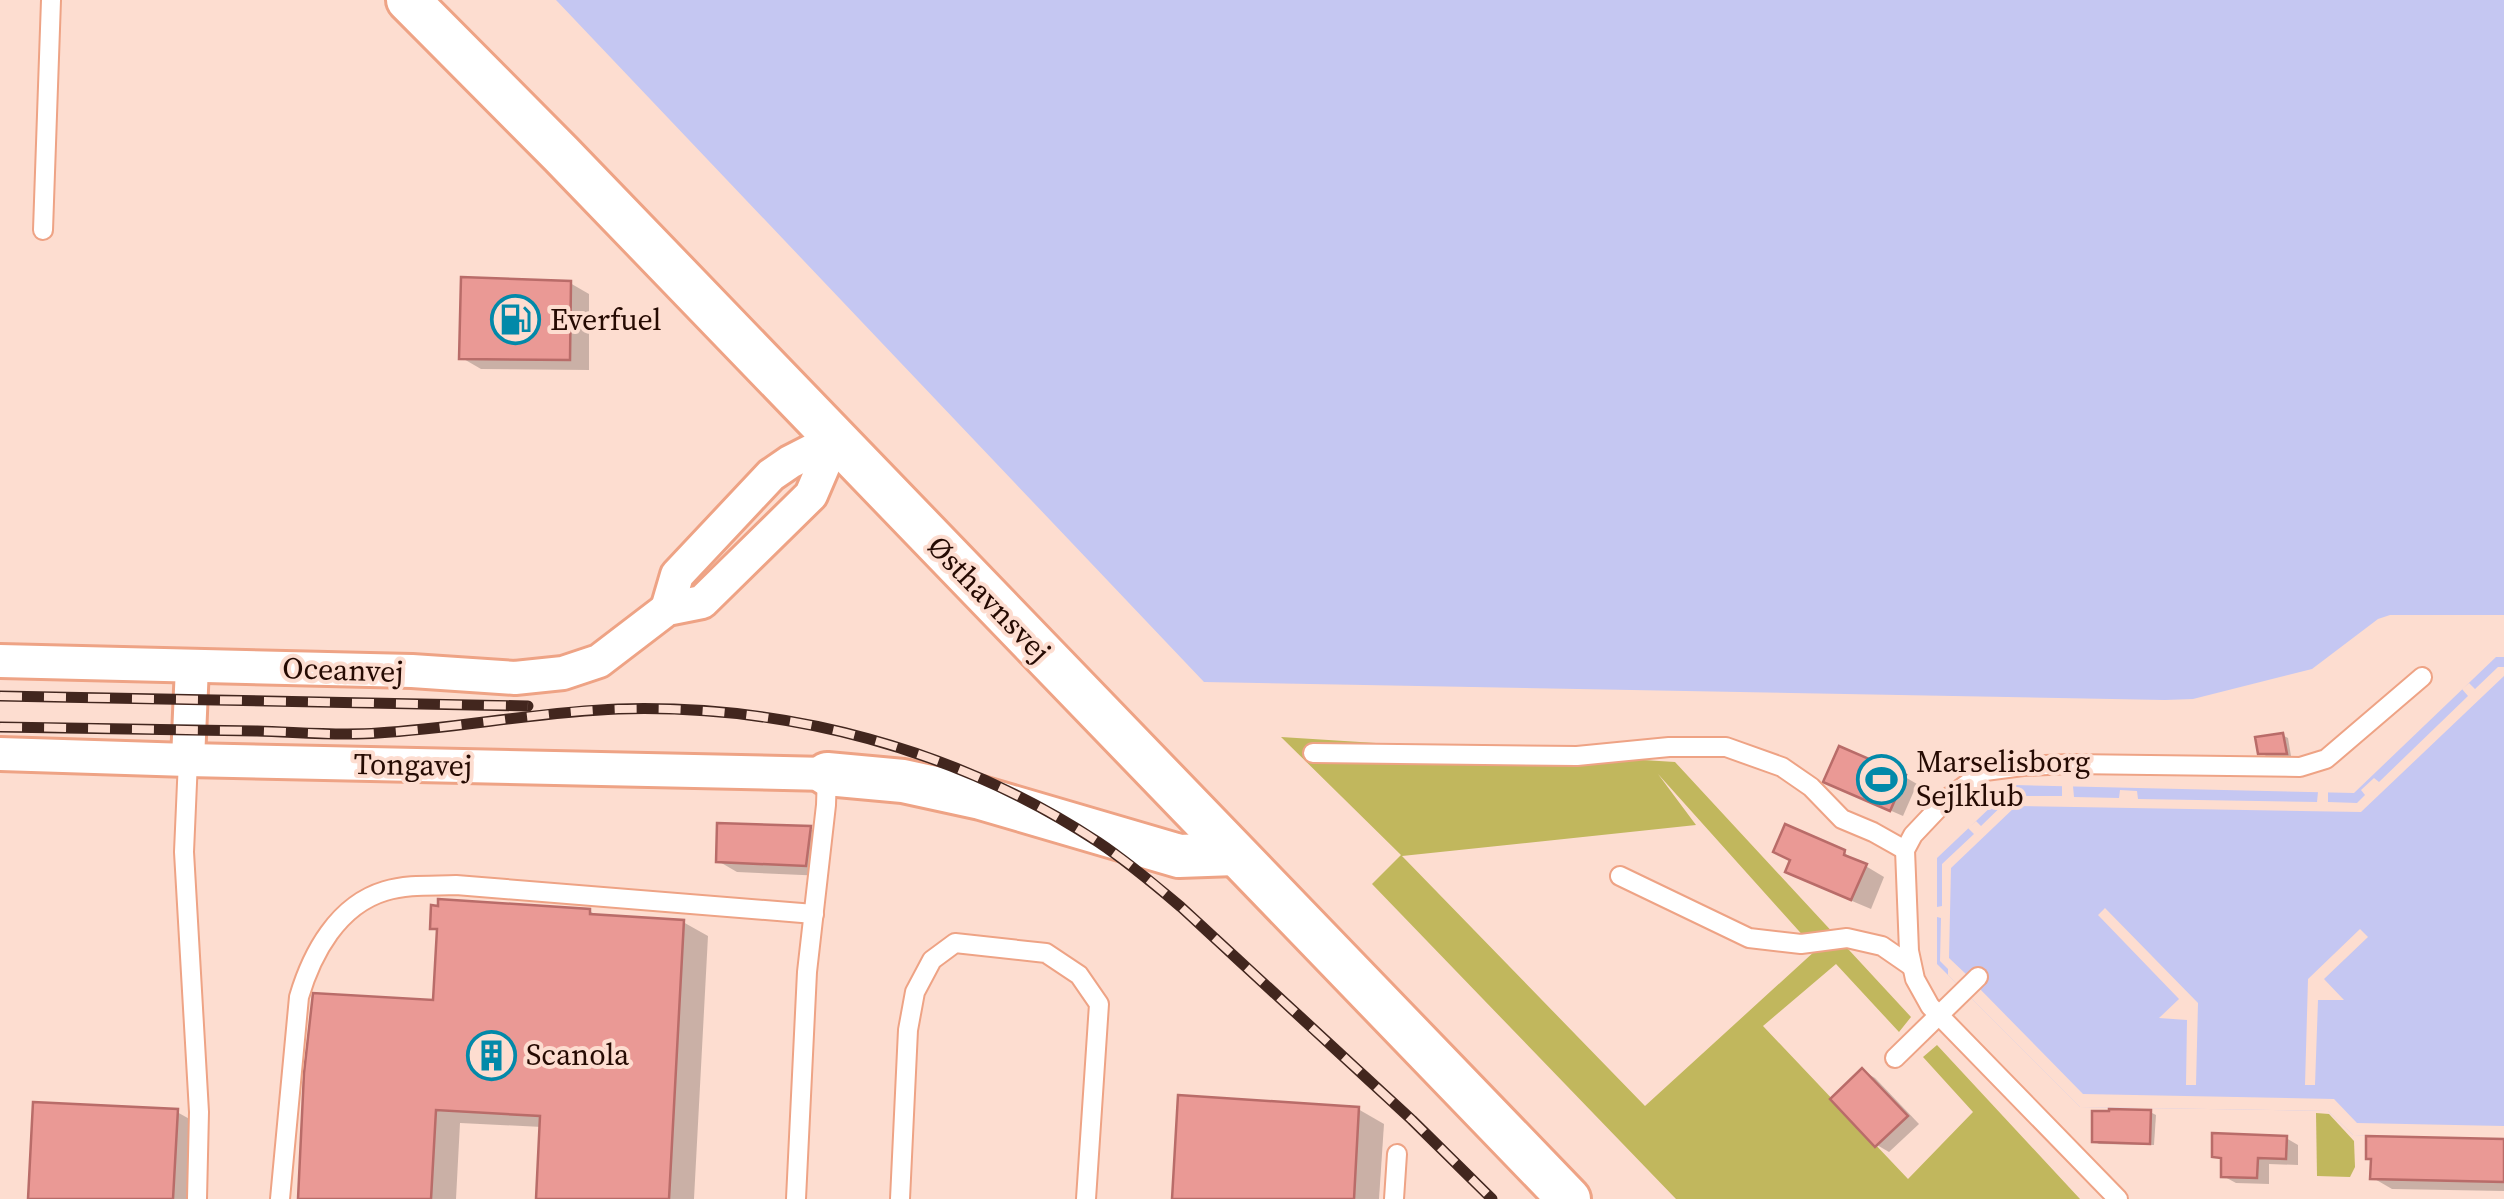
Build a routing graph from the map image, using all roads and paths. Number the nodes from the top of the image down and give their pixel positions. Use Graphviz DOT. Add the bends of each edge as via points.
graph roads {
  1 [pos="51,0"];
  2 [pos="408,0"];
  3 [pos="43,230"];
  4 [pos="835,439"];
  5 [pos="0,661"];
  6 [pos="192,666"];
  7 [pos="2422,677"];
  8 [pos="1313,753"];
  9 [pos="0,754"];
  10 [pos="188,760"];
  11 [pos="827,774"];
  12 [pos="1904,850"];
  13 [pos="1236,854"];
  14 [pos="1620,876"];
  15 [pos="814,914"];
  16 [pos="1911,966"];
  17 [pos="1978,977"];
  18 [pos="1939,1016"];
  19 [pos="1894,1058"];
  20 [pos="1397,1154"];
  21 [pos="197,1199"];
  22 [pos="280,1199"];
  23 [pos="796,1199"];
  24 [pos="900,1199"];
  25 [pos="1086,1199"];
  26 [pos="1394,1199"];
  27 [pos="1568,1199"];
  28 [pos="2118,1199"];
  1 -- 3 [label="lane"];
  2 -- 4 [label="street, Østhavnsvej"];
  4 -- 6 [label="street, Oceanvej" via="771,475 677,574 667,609 599,661 515,678"];
  4 -- 13 [label="street, Østhavnsvej"];
  5 -- 6 [label="street, Oceanvej"];
  6 -- 10 [label="street"];
  7 -- 12 [label="lane" via="2326,758 2300,767 2070,764 1984,771 1948,798"];
  8 -- 12 [label="lane" via="1577,756 1726,747 1782,767 1842,819"];
  9 -- 10 [label="street, Tongavej"];
  10 -- 11 [label="street, Tongavej"];
  10 -- 21 [label="lane" via="184,852 199,1112"];
  11 -- 13 [label="street" via="982,798 1180,856"];
  11 -- 15 [label="lane"];
  12 -- 16 [label="lane"];
  13 -- 27 [label="street, Østhavnsvej"];
  14 -- 16 [label="lane" via="1748,938 1800,944 1846,938 1882,946"];
  15 -- 22 [label="lane" via="456,884 384,891 358,904 322,942 299,997"];
  15 -- 23 [label="lane"];
  16 -- 18 [label="lane"];
  17 -- 18 [label="lane"];
  18 -- 19 [label="lane"];
  18 -- 28 [label="lane"];
  20 -- 26 [label="lane"];
  24 -- 25 [label="lane" via="915,992 932,960 955,943 1046,952 1079,975 1100,1004"];
}
